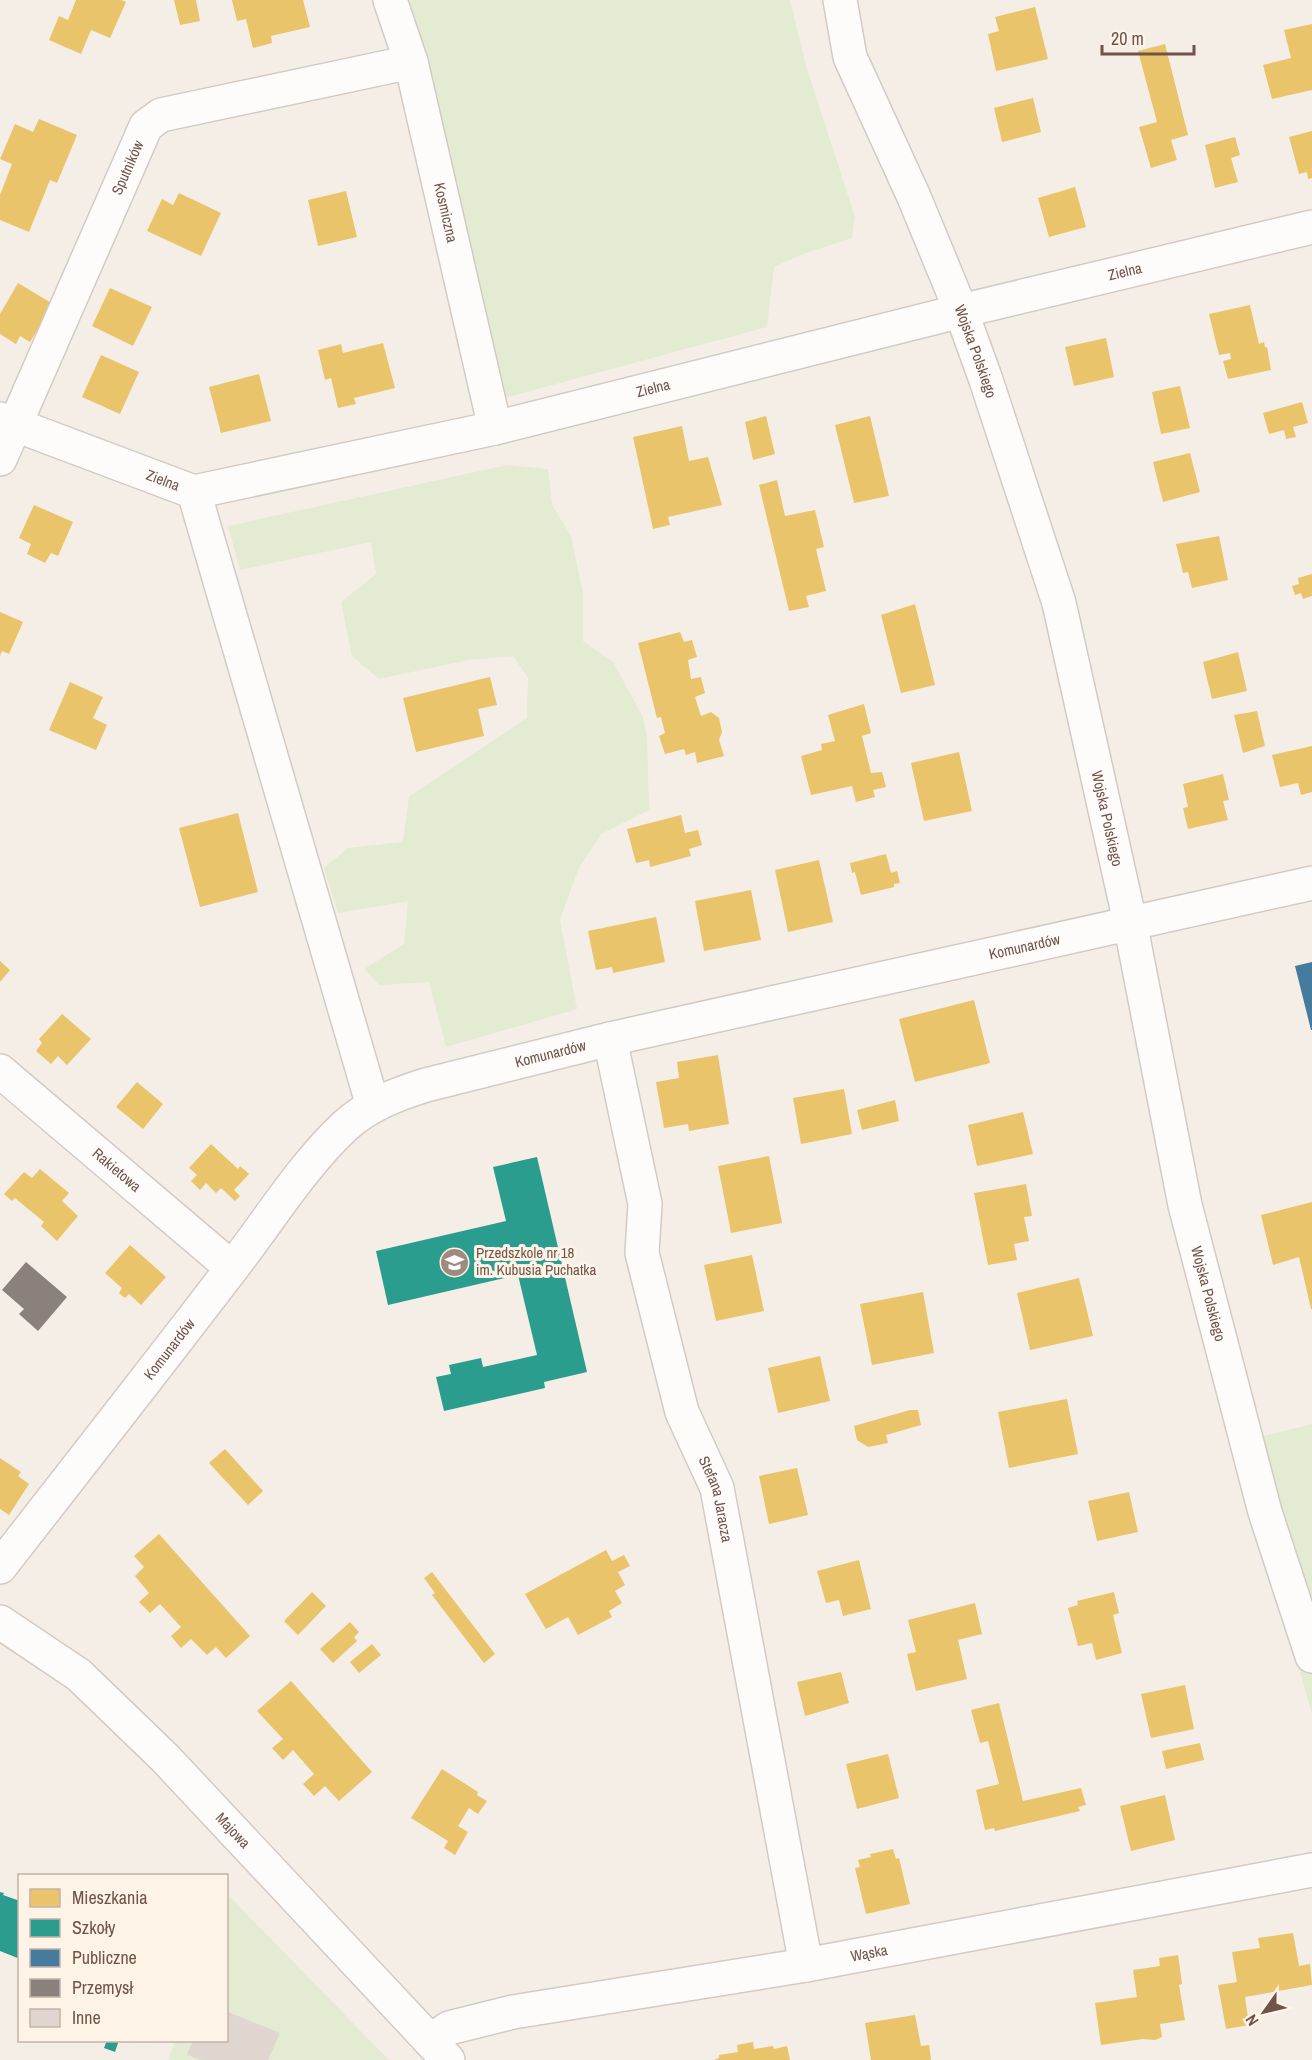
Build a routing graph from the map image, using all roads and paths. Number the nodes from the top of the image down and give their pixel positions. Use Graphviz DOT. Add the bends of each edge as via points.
graph roads {
  1 [pos="390,0"];
  2 [pos="840,0"];
  3 [pos="411,62"];
  4 [pos="1312,227"];
  5 [pos="961,311"];
  6 [pos="7,423"];
  7 [pos="495,428"];
  8 [pos="0,459"];
  9 [pos="194,492"];
  10 [pos="1312,883"];
  11 [pos="1130,922"];
  12 [pos="610,1039"];
  13 [pos="0,1071"];
  14 [pos="373,1106"];
  15 [pos="232,1268"];
  16 [pos="0,1567"];
  17 [pos="0,1622"];
  18 [pos="1312,1656"];
  19 [pos="1312,1870"];
  20 [pos="806,1965"];
  21 [pos="439,2051"];
  1 -- 3 [label="street, Kosmiczna"];
  2 -- 5 [label="street, Wojska Polskiego" via="850,57"];
  3 -- 6 [label="street, Sputników" via="161,116 146,126"];
  3 -- 7 [label="street, Kosmiczna"];
  4 -- 5 [label="street, Zielna"];
  5 -- 7 [label="street, Zielna"];
  5 -- 11 [label="street, Wojska Polskiego" via="1059,603"];
  6 -- 8 [label="street, Sputników"];
  6 -- 9 [label="street, Zielna"];
  7 -- 9 [label="street, Zielna"];
  9 -- 14 [label="street"];
  10 -- 11 [label="street, Komunardów"];
  11 -- 12 [label="street, Komunardów"];
  11 -- 18 [label="street, Wojska Polskiego" via="1185,1205 1265,1512"];
  12 -- 14 [label="street, Komunardów" via="426,1085"];
  12 -- 20 [label="street, Stefana Jaracza" via="645,1204 642,1253 682,1412 717,1488"];
  13 -- 15 [label="street, Rakietowa"];
  14 -- 15 [label="street, Komunardów" via="347,1124 320,1152"];
  15 -- 16 [label="street, Komunardów"];
  17 -- 21 [label="street, Majowa" via="79,1675 157,1750"];
  19 -- 20 [label="street, Wąska"];
  20 -- 21 [label="street, Wąska" via="513,2012 449,2028"];
}
